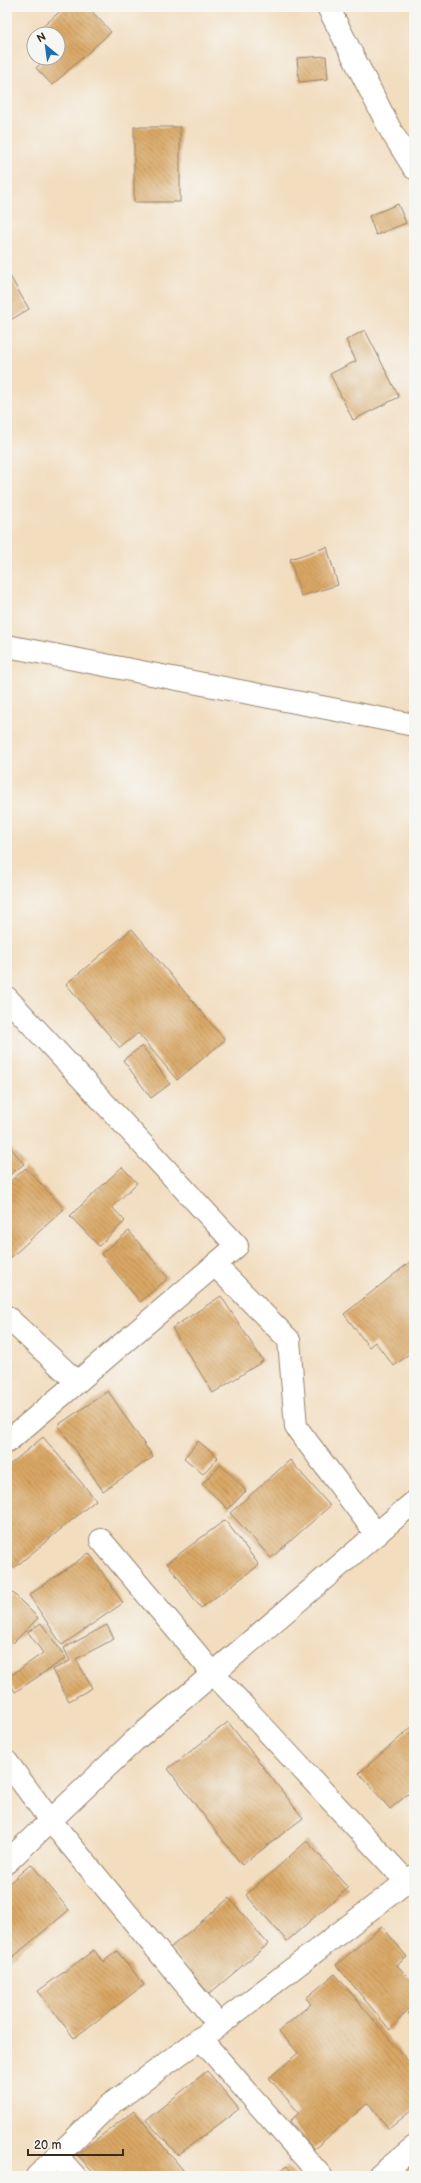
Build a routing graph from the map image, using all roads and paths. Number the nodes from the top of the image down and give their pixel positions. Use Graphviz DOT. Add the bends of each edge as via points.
graph roads {
  1 [pos="328,7"];
  2 [pos="414,168"];
  3 [pos="7,646"];
  4 [pos="414,724"];
  5 [pos="7,998"];
  6 [pos="215,1265"];
  7 [pos="7,1317"];
  8 [pos="77,1382"];
  9 [pos="7,1442"];
  10 [pos="414,1502"];
  11 [pos="377,1535"];
  12 [pos="101,1540"];
  13 [pos="213,1674"];
  14 [pos="7,1762"];
  15 [pos="50,1820"];
  16 [pos="7,1862"];
  17 [pos="410,1879"];
  18 [pos="220,2025"];
  19 [pos="200,2038"];
  20 [pos="414,2147"];
  21 [pos="57,2156"];
  22 [pos="37,2176"];
  23 [pos="75,2176"];
  24 [pos="321,2176"];
  25 [pos="379,2176"];
  1 -- 2 [label="street" via="391,130"];
  3 -- 4 [label="street"];
  5 -- 6 [label="street" via="237,1246"];
  6 -- 8 [label="street"];
  6 -- 11 [label="street" via="289,1340 296,1427"];
  7 -- 8 [label="street"];
  8 -- 9 [label="street"];
  10 -- 11 [label="street"];
  11 -- 13 [label="street"];
  12 -- 13 [label="street"];
  13 -- 15 [label="street" via="134,1742"];
  13 -- 17 [label="street"];
  14 -- 15 [label="street"];
  15 -- 16 [label="street"];
  15 -- 18 [label="street"];
  17 -- 18 [label="street"];
  18 -- 19 [label="street"];
  19 -- 21 [label="street" via="106,2107"];
  19 -- 24 [label="street"];
  20 -- 25 [label="street"];
  21 -- 22 [label="street"];
  21 -- 23 [label="street"];
}
